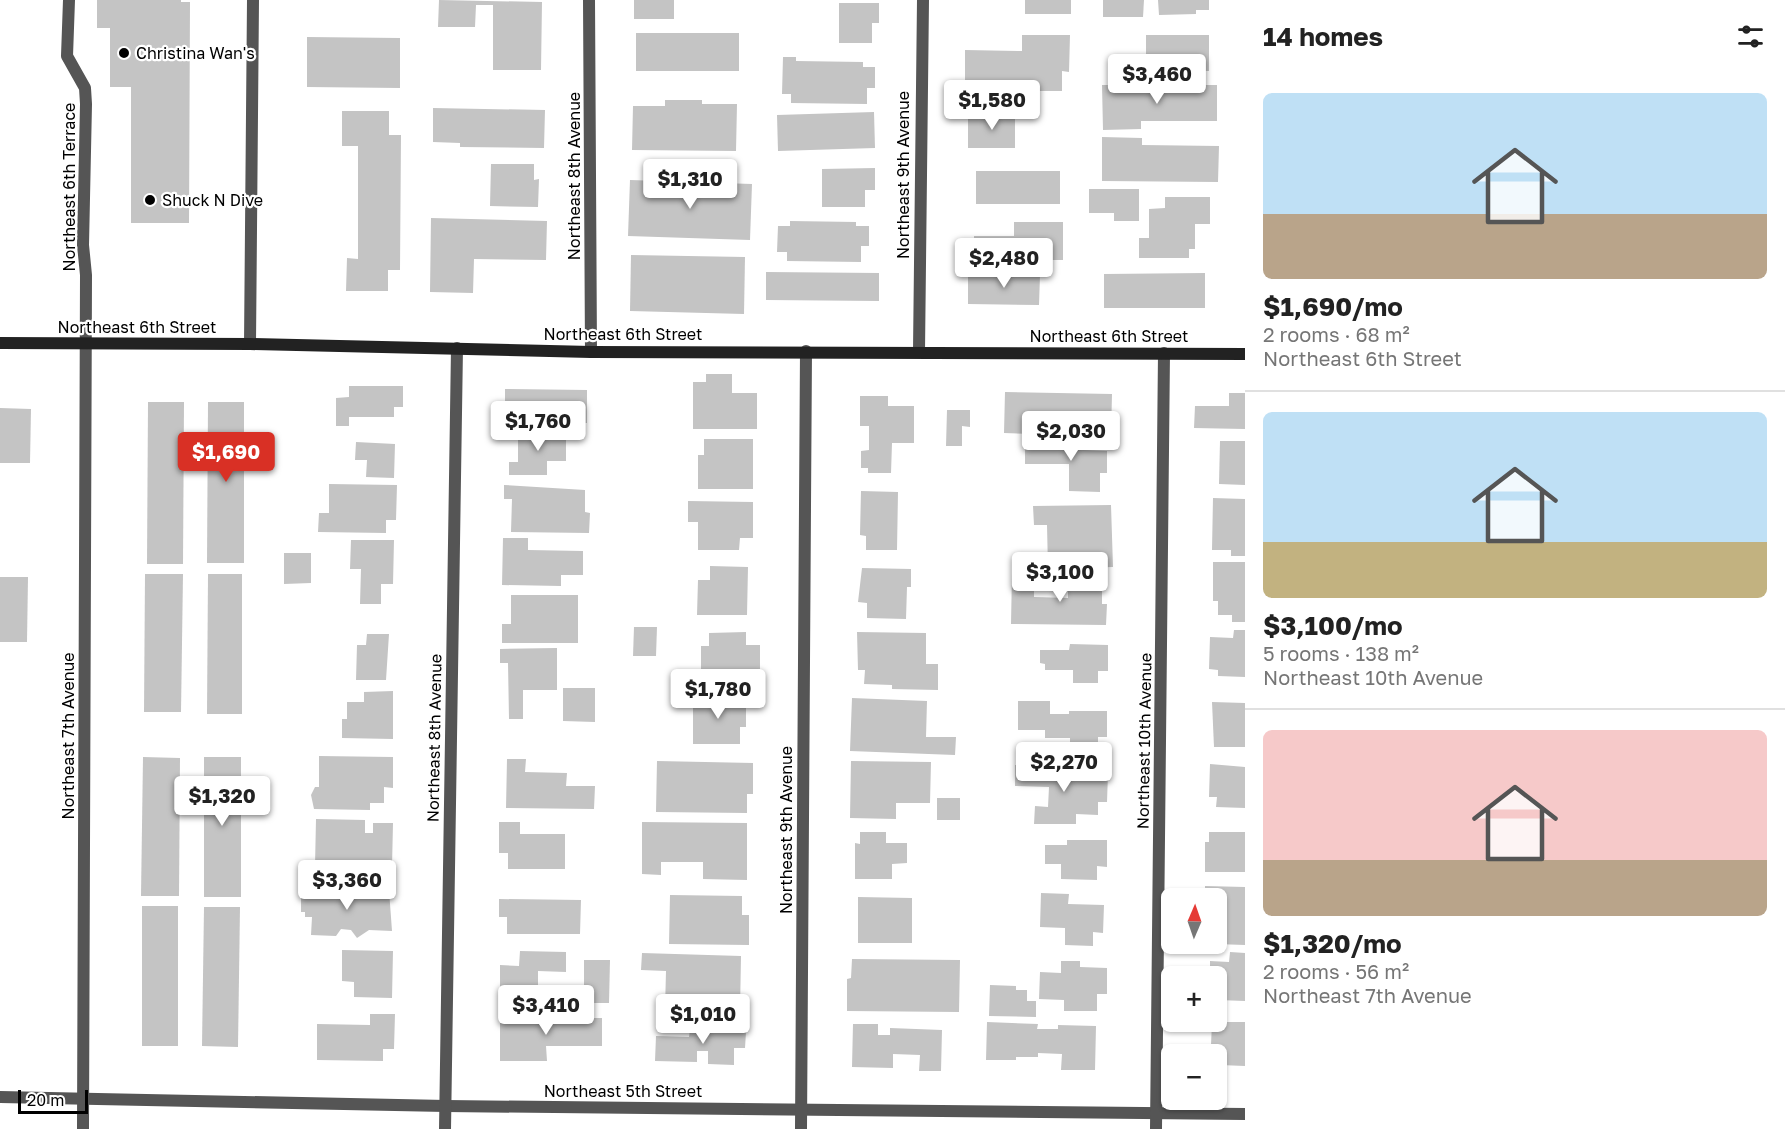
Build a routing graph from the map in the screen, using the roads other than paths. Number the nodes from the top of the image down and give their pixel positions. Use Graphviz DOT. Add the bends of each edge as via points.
graph roads {
  1 [pos="69,0"];
  2 [pos="254,0"];
  3 [pos="589,0"];
  4 [pos="923,0"];
  5 [pos="0,343"];
  6 [pos="85,343"];
  7 [pos="250,344"];
  8 [pos="457,348"];
  9 [pos="806,351"];
  10 [pos="919,351"];
  11 [pos="591,352"];
  12 [pos="1164,353"];
  13 [pos="1245,354"];
  14 [pos="0,1097"];
  15 [pos="83,1098"];
  16 [pos="446,1106"];
  17 [pos="801,1108"];
  18 [pos="1157,1114"];
  19 [pos="1245,1114"];
  20 [pos="83,1129"];
  21 [pos="446,1129"];
  22 [pos="801,1129"];
  23 [pos="1156,1129"];
  1 -- 6 [label="street, Northeast 6th Terrace" via="67,56 85,88 86,104"];
  2 -- 7 [label="street"];
  3 -- 11 [label="street, Northeast 8th Avenue"];
  4 -- 10 [label="street, Northeast 9th Avenue"];
  5 -- 6 [label="street, Northeast 6th Street"];
  6 -- 7 [label="street, Northeast 6th Street"];
  6 -- 15 [label="street, Northeast 7th Avenue"];
  7 -- 8 [label="street, Northeast 6th Street"];
  8 -- 11 [label="street, Northeast 6th Street"];
  8 -- 16 [label="street, Northeast 8th Avenue"];
  9 -- 10 [label="street, Northeast 6th Street"];
  9 -- 11 [label="street, Northeast 6th Street"];
  9 -- 17 [label="street, Northeast 9th Avenue"];
  10 -- 12 [label="street, Northeast 6th Street"];
  12 -- 13 [label="street, Northeast 6th Street"];
  12 -- 18 [label="street, Northeast 10th Avenue"];
  14 -- 15 [label="street, Northeast 5th Street"];
  15 -- 16 [label="street, Northeast 5th Street"];
  15 -- 20 [label="street, Northeast 7th Avenue"];
  16 -- 17 [label="street, Northeast 5th Street"];
  16 -- 21 [label="street, Northeast 8th Avenue"];
  17 -- 18 [label="street, Northeast 5th Street"];
  17 -- 22 [label="street, Northeast 9th Avenue"];
  18 -- 19 [label="street, Northeast 5th Street"];
  18 -- 23 [label="street, Northeast 10th Avenue"];
}
